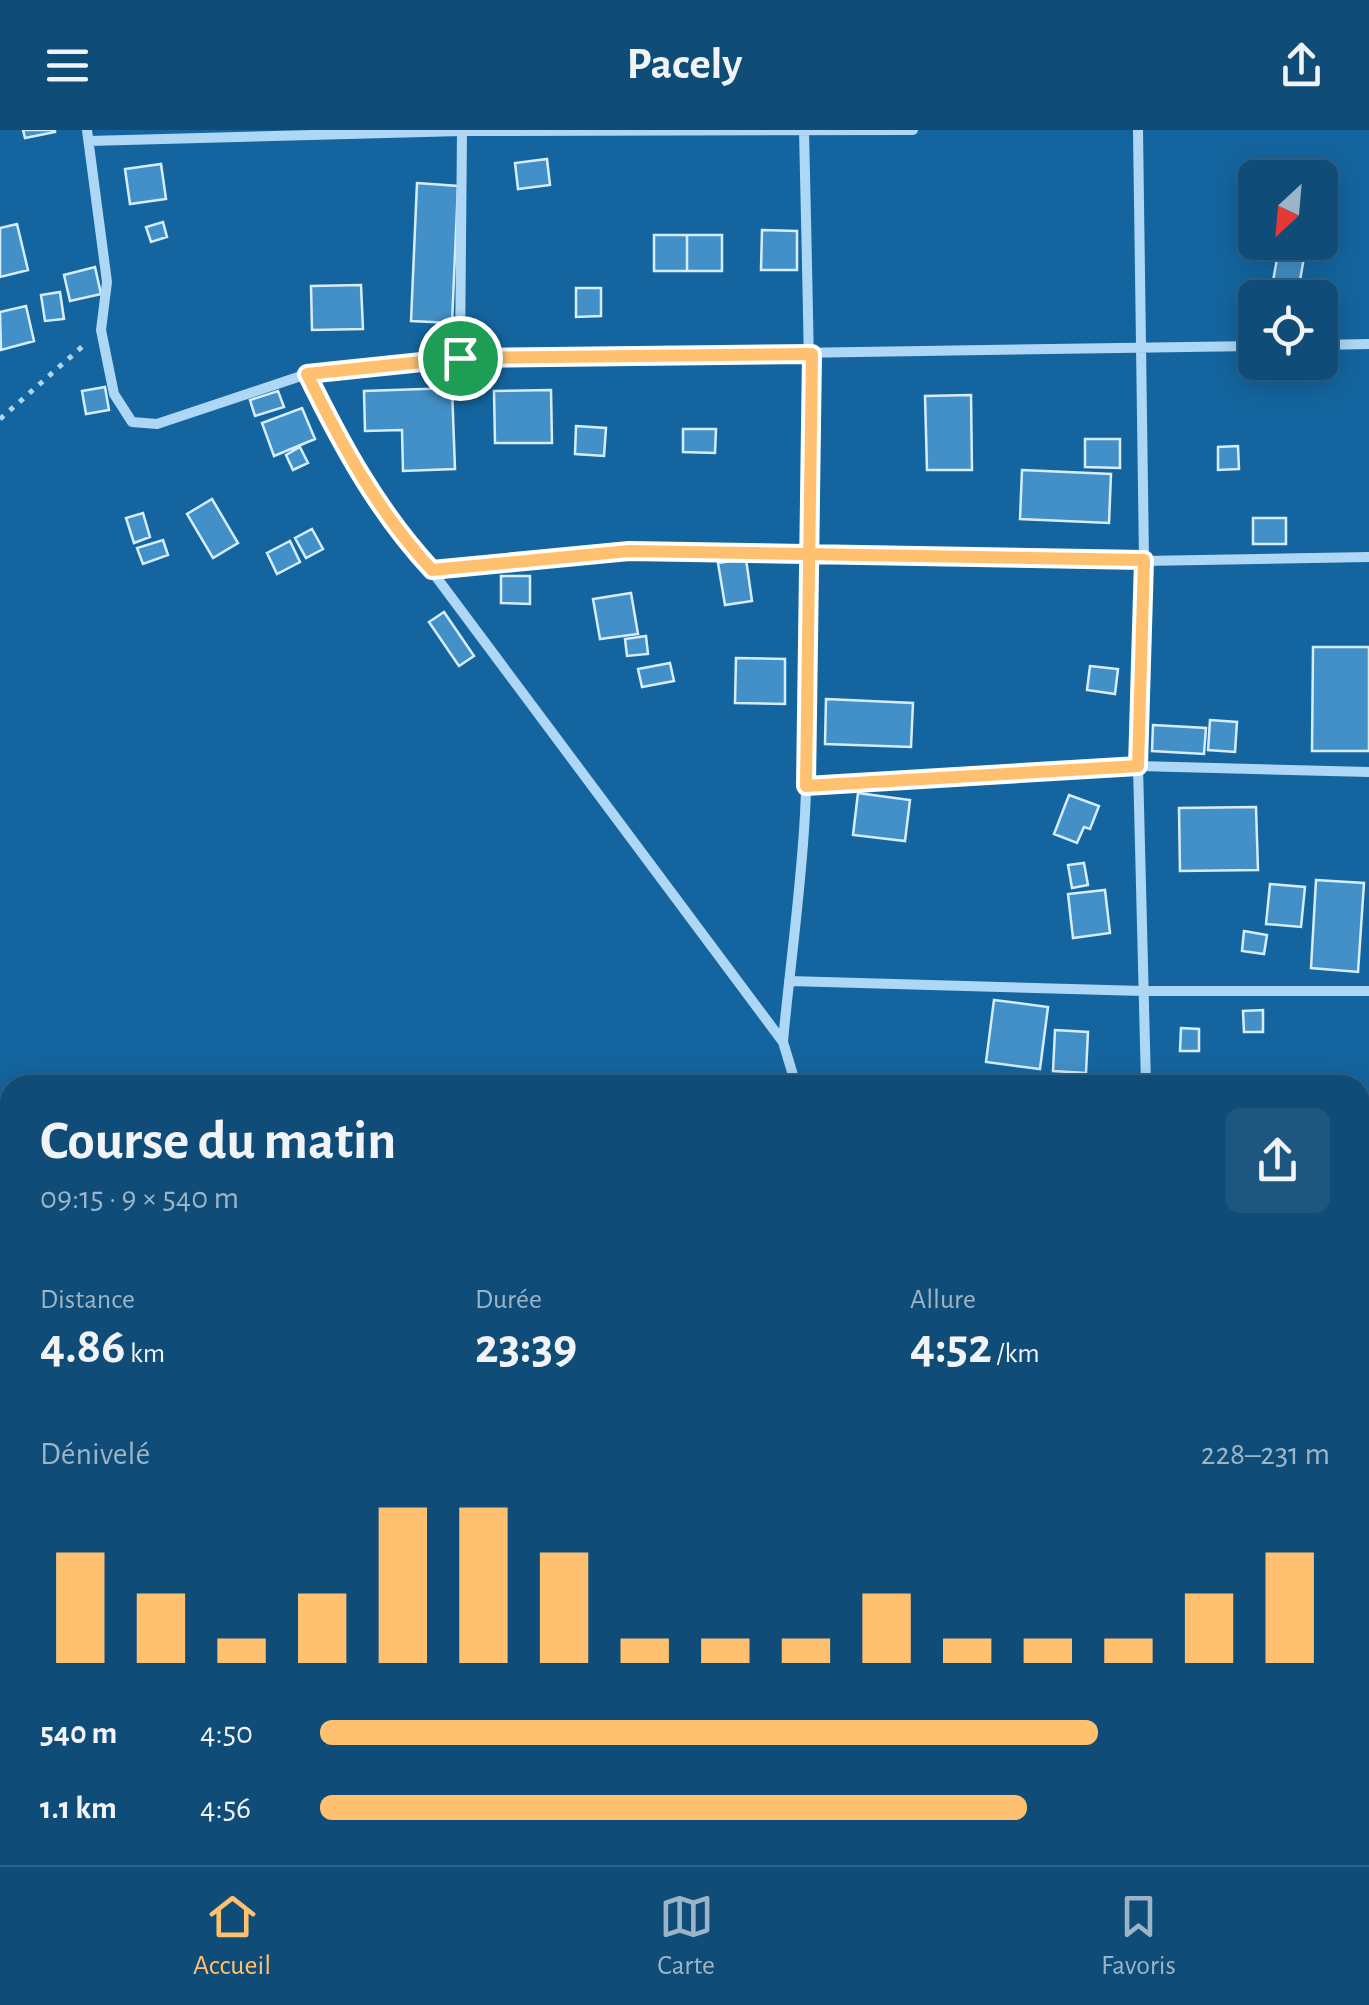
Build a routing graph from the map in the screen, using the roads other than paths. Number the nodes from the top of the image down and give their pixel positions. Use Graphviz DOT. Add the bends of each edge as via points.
graph roads {
  1 [pos="462,130"];
  2 [pos="913,130"];
  3 [pos="1138,130"];
  4 [pos="804,131"];
  5 [pos="88,135"];
  6 [pos="1369,344"];
  7 [pos="1338,345"];
  8 [pos="1238,346"];
  9 [pos="1142,348"];
  10 [pos="812,354"];
  11 [pos="460,358"];
  12 [pos="307,374"];
  13 [pos="1369,558"];
  14 [pos="1144,560"];
  15 [pos="1138,766"];
  16 [pos="1369,772"];
  17 [pos="806,786"];
  18 [pos="789,981"];
  19 [pos="1143,992"];
  20 [pos="1369,992"];
  21 [pos="783,1042"];
  22 [pos="793,1075"];
  23 [pos="1146,1075"];
  1 -- 4 [label="street"];
  1 -- 5 [label="street"];
  1 -- 11 [label="street"];
  2 -- 4 [label="street"];
  3 -- 9 [label="street"];
  4 -- 10 [label="street"];
  5 -- 12 [label="street" via="107,282 100,330 114,394 132,422 157,424"];
  6 -- 7 [label="street"];
  8 -- 9 [label="street"];
  9 -- 10 [label="street"];
  9 -- 14 [label="street"];
  10 -- 11 [label="street"];
  10 -- 17 [label="street"];
  11 -- 12 [label="street"];
  12 -- 21 [label="street" via="397,532"];
  13 -- 14 [label="street"];
  14 -- 15 [label="street"];
  15 -- 16 [label="street"];
  15 -- 17 [label="street"];
  15 -- 19 [label="street"];
  17 -- 18 [label="street"];
  18 -- 19 [label="street"];
  18 -- 21 [label="street"];
  19 -- 20 [label="street"];
  19 -- 23 [label="street"];
  21 -- 22 [label="street"];
}
